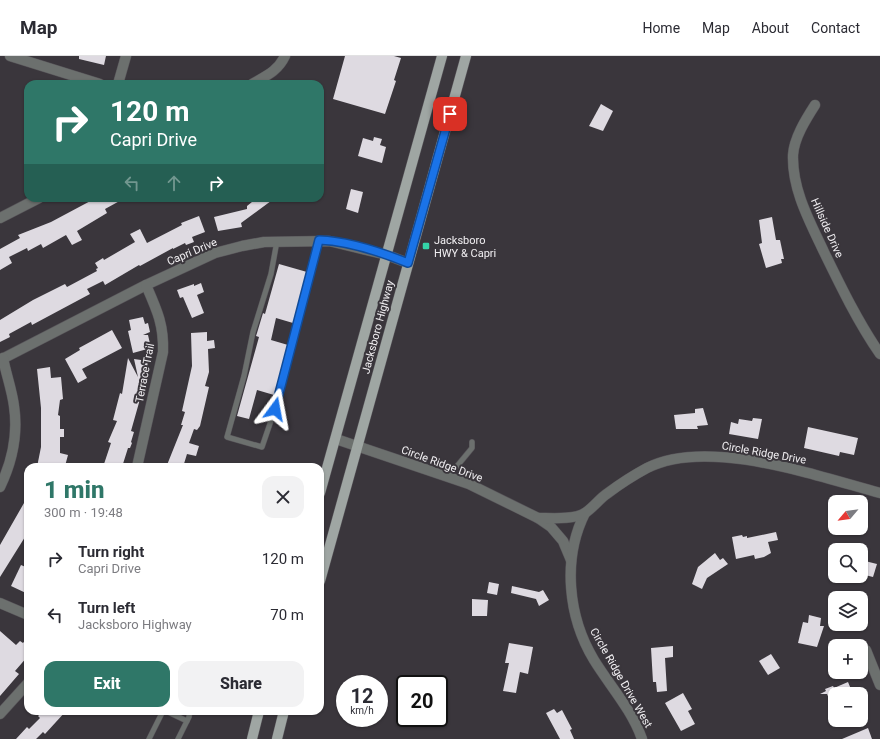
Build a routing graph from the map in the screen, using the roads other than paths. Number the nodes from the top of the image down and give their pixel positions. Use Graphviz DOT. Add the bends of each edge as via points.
graph roads {
  1 [pos="10,56"];
  2 [pos="126,56"];
  3 [pos="442,56"];
  4 [pos="466,56"];
  5 [pos="284,60"];
  6 [pos="87,80"];
  7 [pos="119,80"];
  8 [pos="259,80"];
  9 [pos="815,105"];
  10 [pos="31,202"];
  11 [pos="0,218"];
  12 [pos="319,240"];
  13 [pos="277,241"];
  14 [pos="387,255"];
  15 [pos="408,263"];
  16 [pos="146,285"];
  17 [pos="880,354"];
  18 [pos="2,359"];
  19 [pos="336,439"];
  20 [pos="472,442"];
  21 [pos="358,447"];
  22 [pos="138,463"];
  23 [pos="448,477"];
  24 [pos="324,480"];
  25 [pos="0,487"];
  26 [pos="880,493"];
  27 [pos="585,513"];
  28 [pos="538,518"];
  29 [pos="571,560"];
  30 [pos="324,567"];
  31 [pos="0,603"];
  32 [pos="24,613"];
  33 [pos="868,655"];
  34 [pos="880,685"];
  35 [pos="24,687"];
  36 [pos="0,714"];
  37 [pos="162,715"];
  38 [pos="173,715"];
  39 [pos="189,715"];
  40 [pos="259,715"];
  41 [pos="283,715"];
  42 [pos="187,721"];
  43 [pos="149,739"];
  44 [pos="178,739"];
  45 [pos="252,739"];
  46 [pos="277,739"];
  47 [pos="642,739"];
  1 -- 6 [label="street"];
  2 -- 7 [label="street"];
  3 -- 14 [label="main road, Jacksboro Highway"];
  4 -- 15 [label="main road, Jacksboro Highway"];
  5 -- 8 [label="street" via="273,72"];
  9 -- 17 [label="street, Hillside Drive" via="793,153 794,175 805,210 836,278"];
  10 -- 11 [label="street"];
  12 -- 13 [label="street, Capri Drive"];
  12 -- 13 [label="lane" via="275,409 262,447 228,437 253,332 271,274"];
  12 -- 14 [label="street, Capri Drive"];
  13 -- 16 [label="street, Capri Drive" via="215,253"];
  14 -- 15 [label="street, Capri Drive"];
  14 -- 19 [label="main road, Jacksboro Highway"];
  15 -- 21 [label="main road, Jacksboro Highway"];
  16 -- 18 [label="street, Capri Drive"];
  16 -- 22 [label="street, Terrace Trail" via="160,318 163,352"];
  18 -- 25 [label="street" via="14,405 16,426 6,476"];
  19 -- 21 [label="street"];
  19 -- 24 [label="main road, Jacksboro Highway"];
  20 -- 23 [label="lane" via="472,448"];
  21 -- 23 [label="street, Circle Ridge Drive"];
  21 -- 30 [label="main road, Jacksboro Highway"];
  23 -- 28 [label="street, Circle Ridge Drive" via="469,484"];
  26 -- 27 [label="street, Circle Ridge Drive" via="758,462 725,457 676,457 647,468 608,493"];
  27 -- 28 [label="street, Circle Ridge Drive"];
  27 -- 29 [label="street, Circle Ridge Drive West" via="578,528"];
  28 -- 29 [label="street, Circle Ridge Drive" via="551,527 563,541"];
  29 -- 47 [label="street, Circle Ridge Drive West" via="572,596 581,634 594,659 626,706"];
  31 -- 32 [label="street"];
  33 -- 34 [label="street"];
  35 -- 36 [label="street"];
  37 -- 43 [label="lane"];
  38 -- 42 [label="lane"];
  39 -- 42 [label="lane"];
  40 -- 45 [label="main road"];
  41 -- 46 [label="main road"];
  42 -- 44 [label="lane"];
}
